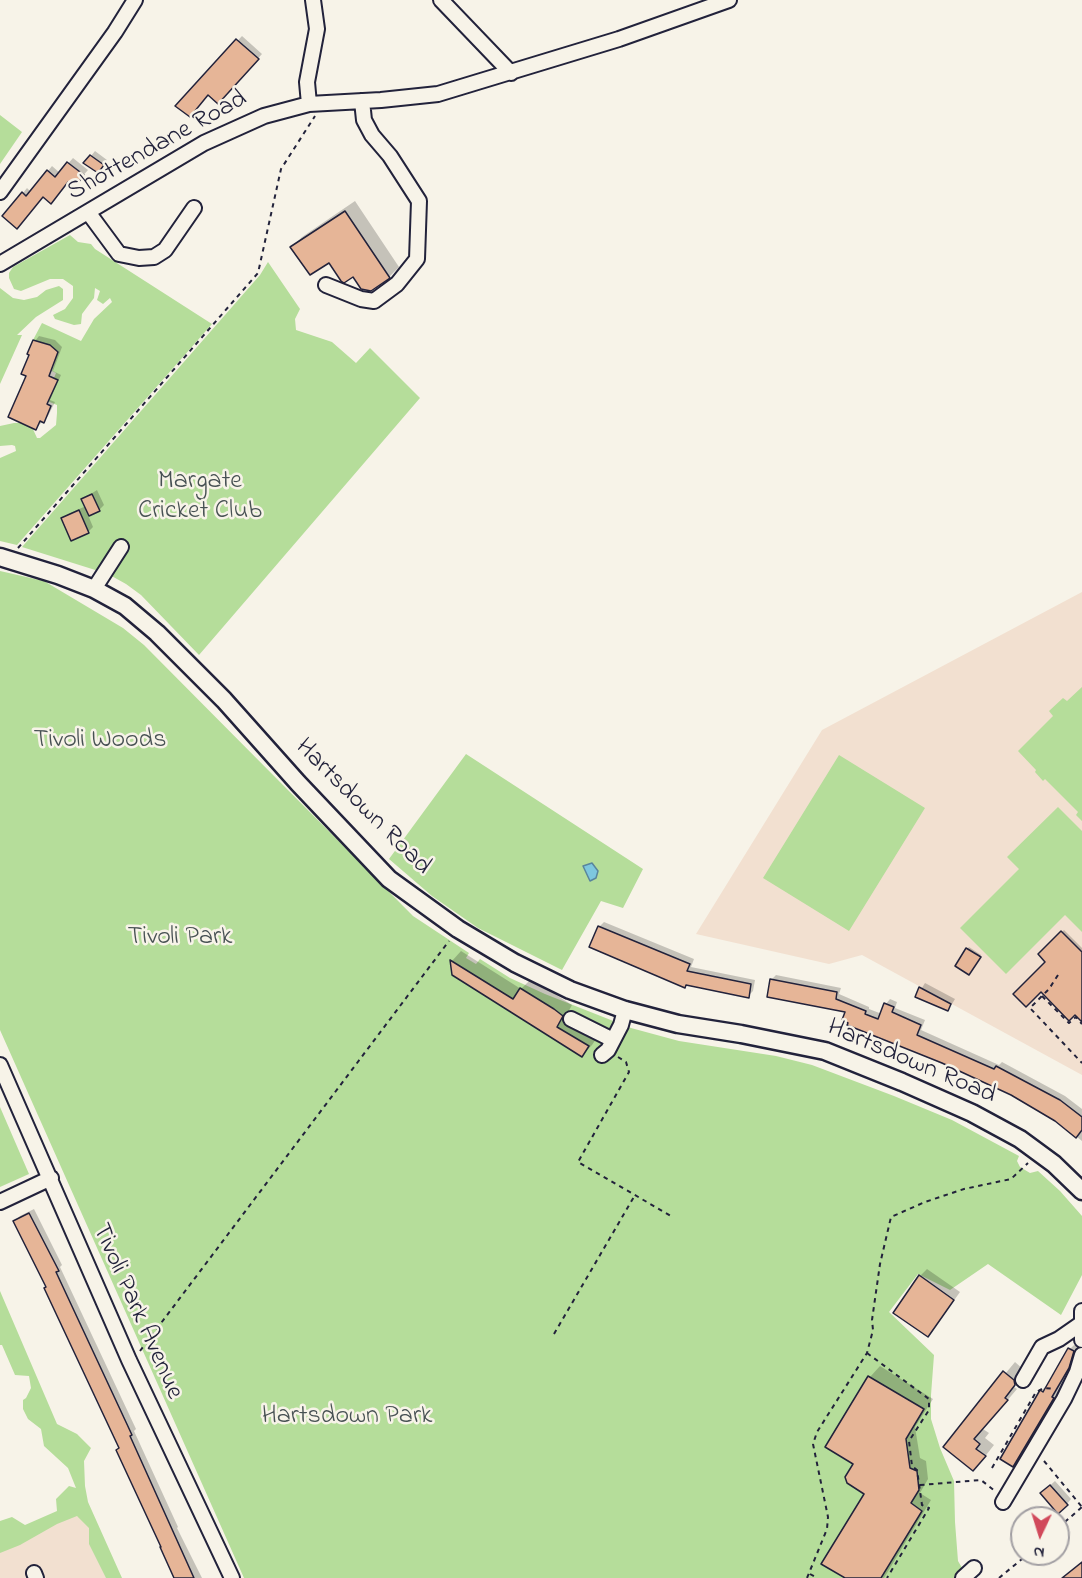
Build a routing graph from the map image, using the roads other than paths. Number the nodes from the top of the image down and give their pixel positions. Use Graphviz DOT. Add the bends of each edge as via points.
graph roads {
  1 [pos="135,0"];
  2 [pos="313,0"];
  3 [pos="441,0"];
  4 [pos="729,0"];
  5 [pos="511,73"];
  6 [pos="362,101"];
  7 [pos="312,110"];
  8 [pos="0,192"];
  9 [pos="194,208"];
  10 [pos="88,212"];
  11 [pos="0,264"];
  12 [pos="326,285"];
  13 [pos="121,547"];
  14 [pos="4,559"];
  15 [pos="94,589"];
  16 [pos="626,1010"];
  17 [pos="571,1019"];
  18 [pos="0,1065"];
  19 [pos="51,1178"];
  20 [pos="1082,1191"];
  21 [pos="0,1202"];
  22 [pos="1082,1311"];
  23 [pos="1082,1323"];
  24 [pos="1082,1340"];
  25 [pos="1082,1355"];
  26 [pos="1023,1380"];
  27 [pos="1004,1499"];
  28 [pos="974,1568"];
  29 [pos="232,1578"];
  30 [pos="963,1578"];
  1 -- 8 [label="street"];
  2 -- 7 [label="street" via="317,28 307,82"];
  3 -- 5 [label="street"];
  4 -- 5 [label="street, Shottendane Road"];
  5 -- 6 [label="street, Shottendane Road" via="438,94"];
  6 -- 7 [label="street, Shottendane Road"];
  6 -- 12 [label="street" via="364,120 372,135 419,201 417,259 397,284 374,301"];
  7 -- 10 [label="street, Shottendane Road" via="264,116 204,143"];
  9 -- 10 [label="street" via="165,250 154,257 139,258 119,254"];
  10 -- 11 [label="street, Shottendane Road"];
  13 -- 15 [label="street"];
  14 -- 15 [label="main road, Hartsdown Road"];
  15 -- 16 [label="main road, Hartsdown Road" via="125,606 158,633 389,879 458,929 515,963 570,990"];
  16 -- 17 [label="street" via="608,1048"];
  16 -- 20 [label="main road, Hartsdown Road" via="678,1024 825,1051 972,1113 1020,1139"];
  18 -- 19 [label="street, Tivoli Park Avenue"];
  19 -- 21 [label="street"];
  19 -- 29 [label="street, Tivoli Park Avenue" via="129,1359"];
  22 -- 23 [label="street"];
  23 -- 24 [label="street"];
  23 -- 26 [label="street" via="1042,1347"];
  25 -- 27 [label="street" via="1064,1399"];
  28 -- 30 [label="street"];
}
